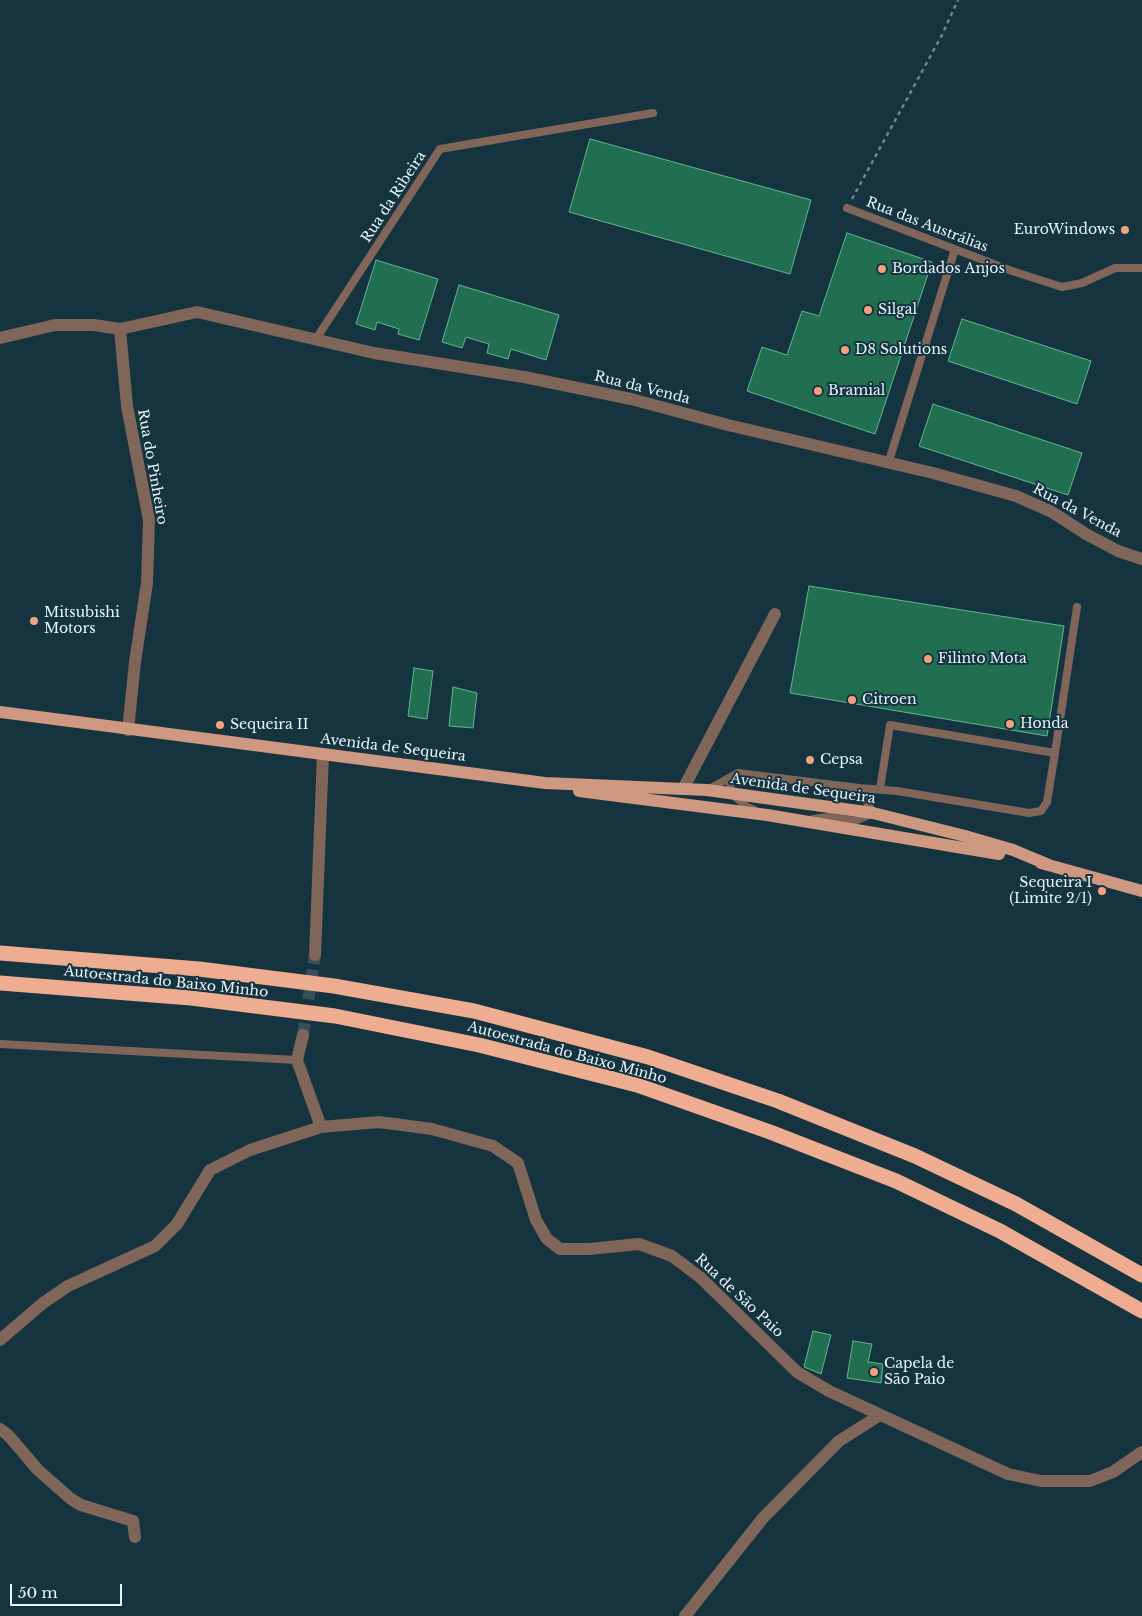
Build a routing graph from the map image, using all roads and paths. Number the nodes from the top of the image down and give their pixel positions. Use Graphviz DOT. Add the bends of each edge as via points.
graph roads {
  1 [pos="958,0"];
  2 [pos="653,113"];
  3 [pos="847,208"];
  4 [pos="955,249"];
  5 [pos="1142,268"];
  6 [pos="120,329"];
  7 [pos="0,338"];
  8 [pos="316,339"];
  9 [pos="888,464"];
  10 [pos="1142,559"];
  11 [pos="1077,607"];
  12 [pos="775,614"];
  13 [pos="0,712"];
  14 [pos="128,730"];
  15 [pos="1055,753"];
  16 [pos="324,754"];
  17 [pos="729,779"];
  18 [pos="545,783"];
  19 [pos="859,788"];
  20 [pos="682,789"];
  21 [pos="880,789"];
  22 [pos="707,790"];
  23 [pos="732,794"];
  24 [pos="873,813"];
  25 [pos="767,815"];
  26 [pos="799,820"];
  27 [pos="1049,865"];
  28 [pos="1142,891"];
  29 [pos="0,953"];
  30 [pos="315,955"];
  31 [pos="0,983"];
  32 [pos="303,1035"];
  33 [pos="0,1044"];
  34 [pos="297,1060"];
  35 [pos="321,1127"];
  36 [pos="1142,1275"];
  37 [pos="1142,1311"];
  38 [pos="0,1340"];
  39 [pos="880,1415"];
  40 [pos="0,1429"];
  41 [pos="1142,1452"];
  42 [pos="135,1537"];
  43 [pos="685,1616"];
  1 -- 3 [label="path"];
  2 -- 8 [label="lane, Rua da Ribeira" via="440,149"];
  3 -- 4 [label="lane, Rua das Austrálias"];
  4 -- 5 [label="lane, Rua das Austrálias" via="1062,287 1115,268"];
  4 -- 9 [label="lane"];
  6 -- 7 [label="street" via="55,325"];
  6 -- 8 [label="street, Rua da Venda" via="197,312"];
  6 -- 14 [label="street, Rua do Pinheiro" via="127,406 149,520 147,583"];
  8 -- 9 [label="street, Rua da Venda" via="631,398"];
  9 -- 10 [label="street, Rua da Venda" via="1016,496 1052,512 1118,551"];
  11 -- 15 [label="lane"];
  12 -- 20 [label="street"];
  13 -- 14 [label="main road, Avenida de Sequeira"];
  14 -- 16 [label="main road, Avenida de Sequeira"];
  15 -- 21 [label="lane" via="1047,802 1041,811 1030,813"];
  15 -- 21 [label="lane" via="890,725"];
  16 -- 18 [label="main road, Avenida de Sequeira"];
  16 -- 30 [label="street"];
  17 -- 19 [label="lane" via="738,773"];
  17 -- 22 [label="lane"];
  17 -- 23 [label="lane"];
  18 -- 20 [label="main road, Avenida de Sequeira"];
  18 -- 25 [label="main road, Avenida de Sequeira" via="594,794"];
  19 -- 21 [label="lane"];
  19 -- 24 [label="lane"];
  20 -- 22 [label="main road, Avenida de Sequeira"];
  22 -- 23 [label="main road, Avenida de Sequeira"];
  23 -- 24 [label="main road, Avenida de Sequeira"];
  23 -- 25 [label="lane" via="747,807"];
  24 -- 26 [label="lane" via="855,821 828,818"];
  24 -- 27 [label="main road, Avenida de Sequeira" via="989,843"];
  25 -- 26 [label="main road, Avenida de Sequeira"];
  26 -- 27 [label="main road, Avenida de Sequeira" via="994,852"];
  27 -- 28 [label="main road, Avenida de Sequeira"];
  29 -- 36 [label="highway, Autoestrada do Baixo Minho" via="199,970 334,986 474,1011 648,1057 778,1102 915,1156 1016,1204"];
  31 -- 37 [label="highway, Autoestrada do Baixo Minho" via="191,998 335,1016 479,1045 637,1085 896,1181 1000,1231"];
  32 -- 34 [label="street"];
  33 -- 34 [label="lane"];
  34 -- 35 [label="street"];
  35 -- 38 [label="street, Rua de São Paio" via="250,1150 210,1170 177,1224 155,1246 68,1286"];
  35 -- 39 [label="street, Rua de São Paio" via="379,1122 432,1129 493,1146 518,1163 536,1220 547,1239 560,1249 639,1244 672,1256 701,1278 797,1372"];
  39 -- 41 [label="street, Rua de São Paio" via="1008,1474 1040,1481 1090,1481 1113,1472"];
  39 -- 43 [label="street" via="839,1441 763,1518"];
  40 -- 42 [label="street" via="38,1470 71,1499 133,1521"];
}
